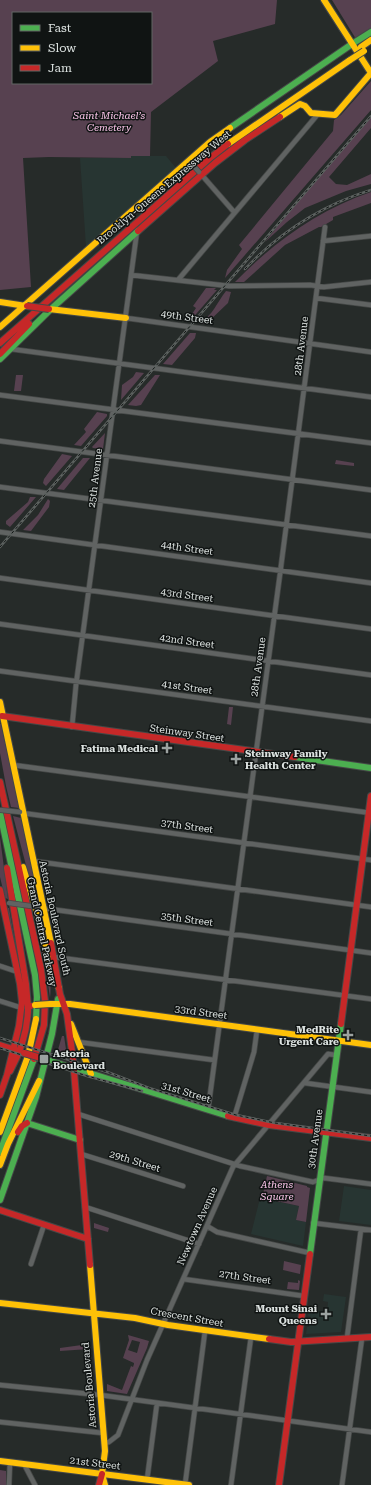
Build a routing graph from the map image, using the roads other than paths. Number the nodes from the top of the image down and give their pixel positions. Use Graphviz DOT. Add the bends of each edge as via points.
graph roads {
  1 [pos="324,0"];
  2 [pos="371,32"];
  3 [pos="371,40"];
  4 [pos="352,44"];
  5 [pos="371,46"];
  6 [pos="363,49"];
  7 [pos="349,58"];
  8 [pos="371,73"];
  9 [pos="318,114"];
  10 [pos="190,162"];
  11 [pos="200,174"];
  12 [pos="234,212"];
  13 [pos="325,227"];
  14 [pos="137,231"];
  15 [pos="371,236"];
  16 [pos="119,238"];
  17 [pos="323,241"];
  18 [pos="131,275"];
  19 [pos="178,280"];
  20 [pos="371,282"];
  21 [pos="317,286"];
  22 [pos="316,298"];
  23 [pos="0,302"];
  24 [pos="371,305"];
  25 [pos="25,306"];
  26 [pos="50,309"];
  27 [pos="126,318"];
  28 [pos="0,327"];
  29 [pos="0,336"];
  30 [pos="0,343"];
  31 [pos="311,343"];
  32 [pos="11,349"];
  33 [pos="371,352"];
  34 [pos="0,354"];
  35 [pos="0,359"];
  36 [pos="120,364"];
  37 [pos="305,388"];
  38 [pos="0,395"];
  39 [pos="371,397"];
  40 [pos="114,410"];
  41 [pos="298,434"];
  42 [pos="0,441"];
  43 [pos="371,443"];
  44 [pos="107,456"];
  45 [pos="293,480"];
  46 [pos="0,487"];
  47 [pos="371,490"];
  48 [pos="102,501"];
  49 [pos="287,525"];
  50 [pos="0,532"];
  51 [pos="371,536"];
  52 [pos="96,545"];
  53 [pos="281,570"];
  54 [pos="0,578"];
  55 [pos="371,582"];
  56 [pos="90,590"];
  57 [pos="275,616"];
  58 [pos="0,624"];
  59 [pos="371,629"];
  60 [pos="84,636"];
  61 [pos="268,661"];
  62 [pos="0,671"];
  63 [pos="371,675"];
  64 [pos="77,681"];
  65 [pos="0,702"];
  66 [pos="262,706"];
  67 [pos="1,716"];
  68 [pos="371,721"];
  69 [pos="72,727"];
  70 [pos="256,752"];
  71 [pos="13,765"];
  72 [pos="371,768"];
  73 [pos="0,782"];
  74 [pos="371,796"];
  75 [pos="250,797"];
  76 [pos="0,810"];
  77 [pos="22,812"];
  78 [pos="370,813"];
  79 [pos="0,815"];
  80 [pos="9,823"];
  81 [pos="244,843"];
  82 [pos="363,859"];
  83 [pos="371,860"];
  84 [pos="34,861"];
  85 [pos="237,888"];
  86 [pos="0,890"];
  87 [pos="4,903"];
  88 [pos="356,905"];
  89 [pos="371,907"];
  90 [pos="41,908"];
  91 [pos="231,934"];
  92 [pos="350,950"];
  93 [pos="371,953"];
  94 [pos="54,957"];
  95 [pos="0,966"];
  96 [pos="18,972"];
  97 [pos="225,979"];
  98 [pos="60,991"];
  99 [pos="344,996"];
  100 [pos="371,999"];
  101 [pos="0,1001"];
  102 [pos="53,1003"];
  103 [pos="64,1003"];
  104 [pos="25,1007"];
  105 [pos="67,1014"];
  106 [pos="219,1025"];
  107 [pos="257,1030"];
  108 [pos="338,1041"];
  109 [pos="78,1042"];
  110 [pos="0,1045"];
  111 [pos="371,1045"];
  112 [pos="19,1051"];
  113 [pos="336,1055"];
  114 [pos="43,1059"];
  115 [pos="214,1060"];
  116 [pos="74,1069"];
  117 [pos="91,1074"];
  118 [pos="39,1080"];
  119 [pos="305,1083"];
  120 [pos="332,1087"];
  121 [pos="371,1092"];
  122 [pos="0,1095"];
  123 [pos="208,1110"];
  124 [pos="78,1114"];
  125 [pos="234,1118"];
  126 [pos="27,1123"];
  127 [pos="269,1125"];
  128 [pos="0,1132"];
  129 [pos="326,1132"];
  130 [pos="371,1138"];
  131 [pos="80,1140"];
  132 [pos="0,1152"];
  133 [pos="81,1154"];
  134 [pos="236,1164"];
  135 [pos="0,1165"];
  136 [pos="0,1170"];
  137 [pos="319,1180"];
  138 [pos="371,1184"];
  139 [pos="184,1186"];
  140 [pos="0,1200"];
  141 [pos="85,1207"];
  142 [pos="0,1210"];
  143 [pos="314,1224"];
  144 [pos="44,1225"];
  145 [pos="207,1226"];
  146 [pos="361,1229"];
  147 [pos="371,1230"];
  148 [pos="88,1240"];
  149 [pos="199,1244"];
  150 [pos="310,1253"];
  151 [pos="31,1264"];
  152 [pos="183,1278"];
  153 [pos="304,1296"];
  154 [pos="0,1303"];
  155 [pos="93,1314"];
  156 [pos="163,1324"];
  157 [pos="205,1331"];
  158 [pos="251,1337"];
  159 [pos="371,1337"];
  160 [pos="347,1338"];
  161 [pos="362,1338"];
  162 [pos="297,1342"];
  163 [pos="0,1384"];
  164 [pos="100,1395"];
  165 [pos="132,1400"];
  166 [pos="157,1403"];
  167 [pos="195,1408"];
  168 [pos="240,1415"];
  169 [pos="287,1421"];
  170 [pos="0,1422"];
  171 [pos="350,1429"];
  172 [pos="371,1432"];
  173 [pos="103,1433"];
  174 [pos="104,1443"];
  175 [pos="0,1461"];
  176 [pos="10,1462"];
  177 [pos="24,1464"];
  178 [pos="102,1474"];
  179 [pos="147,1480"];
  180 [pos="9,1485"];
  181 [pos="35,1485"];
  182 [pos="99,1485"];
  183 [pos="105,1485"];
  184 [pos="185,1485"];
  185 [pos="189,1485"];
  186 [pos="231,1485"];
  187 [pos="279,1485"];
  188 [pos="342,1485"];
  1 -- 4 [label="main road"];
  2 -- 4 [label="main road, Brooklyn-Queens Expressway West"];
  3 -- 6 [label="main road, Brooklyn-Queens Expressway West"];
  4 -- 8 [label="main road"];
  4 -- 10 [label="main road, Brooklyn-Queens Expressway West" via="210,142"];
  5 -- 6 [label="main road, Brooklyn-Queens Expressway West"];
  6 -- 7 [label="main road, Brooklyn-Queens Expressway West, bridge"];
  7 -- 16 [label="main road, Brooklyn-Queens Expressway West" via="222,148"];
  7 -- 29 [label="main road, Brooklyn-Queens Expressway West" via="213,149"];
  8 -- 9 [label="main road" via="335,115"];
  9 -- 11 [label="main road, Brooklyn-Queens Expressway West" via="311,113 299,104"];
  9 -- 12 [label="street"];
  10 -- 11 [label="street, bridge"];
  10 -- 25 [label="main road, Brooklyn-Queens Expressway West"];
  11 -- 12 [label="street"];
  11 -- 14 [label="main road, Brooklyn-Queens Expressway West"];
  12 -- 19 [label="street"];
  13 -- 17 [label="street, 28th Avenue"];
  14 -- 18 [label="street, 25th Avenue"];
  14 -- 26 [label="main road, Brooklyn-Queens Expressway West"];
  15 -- 17 [label="street"];
  16 -- 30 [label="main road, Brooklyn-Queens Expressway West"];
  16 -- 34 [label="main road" via="50,302"];
  17 -- 21 [label="street, 28th Avenue"];
  18 -- 19 [label="street"];
  18 -- 27 [label="street, 25th Avenue"];
  19 -- 21 [label="street" via="229,286"];
  20 -- 21 [label="street"];
  21 -- 22 [label="street, 28th Avenue"];
  22 -- 24 [label="street"];
  22 -- 31 [label="street, 28th Avenue"];
  23 -- 25 [label="main road, 49th Street"];
  25 -- 26 [label="main road, 49th Street, bridge"];
  25 -- 28 [label="main road, Brooklyn-Queens Expressway West"];
  26 -- 27 [label="main road, 49th Street"];
  26 -- 32 [label="main road, Brooklyn-Queens Expressway West"];
  27 -- 31 [label="street, 49th Street"];
  27 -- 36 [label="street, 25th Avenue"];
  31 -- 33 [label="street, 49th Street"];
  31 -- 37 [label="street, 28th Avenue"];
  32 -- 35 [label="main road, Brooklyn-Queens Expressway West"];
  32 -- 36 [label="street"];
  36 -- 37 [label="street"];
  36 -- 40 [label="street, 25th Avenue"];
  37 -- 39 [label="street"];
  37 -- 41 [label="street, 28th Avenue"];
  38 -- 40 [label="street"];
  40 -- 41 [label="street"];
  40 -- 44 [label="street, 25th Avenue"];
  41 -- 43 [label="street"];
  41 -- 45 [label="street, 28th Avenue"];
  42 -- 44 [label="street"];
  44 -- 45 [label="street"];
  44 -- 48 [label="street, 25th Avenue"];
  45 -- 47 [label="street"];
  45 -- 49 [label="street, 28th Avenue"];
  46 -- 48 [label="street"];
  48 -- 49 [label="street"];
  48 -- 52 [label="street, 25th Avenue"];
  49 -- 51 [label="street"];
  49 -- 53 [label="street, 28th Avenue"];
  50 -- 52 [label="street, 44th Street"];
  52 -- 53 [label="street, 44th Street"];
  52 -- 56 [label="street, 25th Avenue"];
  53 -- 55 [label="street, 44th Street"];
  53 -- 57 [label="street, 28th Avenue"];
  54 -- 56 [label="street, 43rd Street"];
  56 -- 57 [label="street, 43rd Street"];
  56 -- 60 [label="street, 25th Avenue"];
  57 -- 59 [label="street, 43rd Street"];
  57 -- 61 [label="street, 28th Avenue"];
  58 -- 60 [label="street, 42nd Street"];
  60 -- 61 [label="street, 42nd Street"];
  60 -- 64 [label="street, 25th Avenue"];
  61 -- 63 [label="street, 42nd Street"];
  61 -- 66 [label="street, 28th Avenue"];
  62 -- 64 [label="street, 41st Street"];
  64 -- 66 [label="street, 41st Street"];
  64 -- 69 [label="street, 25th Avenue"];
  65 -- 67 [label="main road, Astoria Boulevard South"];
  66 -- 68 [label="street, 41st Street"];
  66 -- 70 [label="street, 28th Avenue"];
  67 -- 69 [label="main road, Steinway Street"];
  67 -- 71 [label="main road, Astoria Boulevard South"];
  69 -- 70 [label="main road, Steinway Street"];
  70 -- 72 [label="main road, Steinway Street"];
  70 -- 75 [label="street, 28th Avenue"];
  71 -- 75 [label="street"];
  71 -- 77 [label="main road, Astoria Boulevard South"];
  73 -- 80 [label="main road, Grand Central Parkway"];
  74 -- 78 [label="main road, 30th Avenue"];
  75 -- 78 [label="street"];
  75 -- 81 [label="street, 28th Avenue"];
  76 -- 77 [label="street, 37th Street, bridge"];
  77 -- 81 [label="street, 37th Street"];
  77 -- 84 [label="main road, Astoria Boulevard South"];
  78 -- 82 [label="main road, 30th Avenue"];
  79 -- 104 [label="main road" via="26,984"];
  79 -- 128 [label="main road, Grand Central Parkway" via="38,1002 33,1040"];
  80 -- 98 [label="main road" via="37,913 53,977"];
  80 -- 132 [label="main road, Grand Central Parkway" via="42,977 45,1010 39,1046"];
  81 -- 82 [label="street, 37th Street"];
  81 -- 85 [label="street, 28th Avenue"];
  82 -- 83 [label="street, 37th Street"];
  82 -- 88 [label="main road, 30th Avenue"];
  84 -- 85 [label="street"];
  84 -- 90 [label="main road, Astoria Boulevard South"];
  85 -- 88 [label="street"];
  85 -- 91 [label="street, 28th Avenue"];
  86 -- 87 [label="main road"];
  87 -- 90 [label="street, 35th Street, bridge"];
  87 -- 96 [label="main road"];
  88 -- 89 [label="street"];
  88 -- 92 [label="main road, 30th Avenue"];
  90 -- 91 [label="street, 35th Street"];
  90 -- 94 [label="main road, Astoria Boulevard South"];
  91 -- 92 [label="street, 35th Street"];
  91 -- 97 [label="street, 28th Avenue"];
  92 -- 93 [label="street, 35th Street"];
  92 -- 99 [label="main road, 30th Avenue"];
  94 -- 97 [label="street"];
  94 -- 98 [label="main road, Astoria Boulevard South"];
  95 -- 96 [label="street"];
  96 -- 104 [label="main road"];
  97 -- 99 [label="street"];
  97 -- 106 [label="street, 28th Avenue"];
  98 -- 102 [label="main road"];
  98 -- 103 [label="main road, Astoria Boulevard South"];
  99 -- 100 [label="street"];
  99 -- 108 [label="main road, 30th Avenue"];
  101 -- 104 [label="street"];
  102 -- 103 [label="main road, 33rd Street"];
  102 -- 104 [label="main road, 33rd Street, bridge"];
  102 -- 114 [label="main road" via="53,1031"];
  103 -- 105 [label="main road, Astoria Boulevard South"];
  103 -- 106 [label="main road, 33rd Street"];
  104 -- 112 [label="main road" via="27,1025"];
  105 -- 109 [label="main road"];
  105 -- 116 [label="main road, Astoria Boulevard South"];
  106 -- 107 [label="main road, 33rd Street"];
  106 -- 115 [label="street, 28th Avenue"];
  107 -- 108 [label="main road, 33rd Street"];
  107 -- 125 [label="street" via="254,1052"];
  108 -- 111 [label="main road, 33rd Street"];
  108 -- 113 [label="main road, 30th Avenue"];
  109 -- 115 [label="street"];
  109 -- 117 [label="main road"];
  110 -- 112 [label="main road, 31st Street"];
  112 -- 114 [label="main road, 31st Street, bridge"];
  112 -- 122 [label="main road"];
  113 -- 119 [label="street, Newtown Avenue" via="328,1054"];
  113 -- 120 [label="main road, 30th Avenue"];
  114 -- 116 [label="main road, 31st Street"];
  114 -- 118 [label="main road"];
  115 -- 123 [label="street, 28th Avenue"];
  116 -- 117 [label="main road, 31st Street"];
  116 -- 124 [label="main road, Astoria Boulevard South"];
  117 -- 123 [label="main road, 31st Street"];
  118 -- 126 [label="main road"];
  118 -- 135 [label="main road"];
  119 -- 120 [label="street"];
  119 -- 127 [label="street, Newtown Avenue"];
  120 -- 121 [label="street"];
  120 -- 129 [label="main road, 30th Avenue"];
  123 -- 125 [label="main road, 31st Street"];
  124 -- 131 [label="main road, Astoria Boulevard South"];
  124 -- 134 [label="street"];
  125 -- 127 [label="main road, 31st Street"];
  126 -- 131 [label="main road"];
  126 -- 136 [label="main road" via="20,1128 14,1138"];
  126 -- 140 [label="main road"];
  127 -- 129 [label="main road, 31st Street"];
  127 -- 134 [label="street, Newtown Avenue"];
  129 -- 130 [label="main road, 31st Street"];
  129 -- 137 [label="main road, 30th Avenue"];
  131 -- 133 [label="main road, Astoria Boulevard"];
  133 -- 139 [label="street, 29th Street"];
  133 -- 141 [label="main road, Astoria Boulevard"];
  134 -- 137 [label="street" via="313,1182"];
  134 -- 145 [label="street, Newtown Avenue"];
  137 -- 138 [label="street" via="324,1178"];
  137 -- 143 [label="main road, 30th Avenue"];
  141 -- 148 [label="main road, Astoria Boulevard"];
  141 -- 149 [label="street"];
  142 -- 144 [label="main road"];
  143 -- 146 [label="street"];
  143 -- 150 [label="main road, 30th Avenue"];
  144 -- 148 [label="main road"];
  144 -- 151 [label="street"];
  145 -- 149 [label="street, Newtown Avenue"];
  145 -- 150 [label="street" via="217,1232"];
  146 -- 147 [label="street"];
  146 -- 160 [label="street"];
  148 -- 155 [label="main road, Astoria Boulevard"];
  149 -- 152 [label="street, Newtown Avenue"];
  150 -- 153 [label="main road, 30th Avenue"];
  152 -- 153 [label="street, 27th Street"];
  152 -- 156 [label="street, Newtown Avenue"];
  153 -- 162 [label="main road, 30th Avenue"];
  154 -- 155 [label="main road, Crescent Street"];
  155 -- 156 [label="main road, Crescent Street" via="136,1318"];
  155 -- 164 [label="main road, Astoria Boulevard"];
  156 -- 157 [label="main road, Crescent Street"];
  156 -- 165 [label="street, Newtown Avenue"];
  157 -- 158 [label="main road, Crescent Street"];
  157 -- 167 [label="street"];
  158 -- 162 [label="main road, Crescent Street"];
  158 -- 168 [label="street"];
  159 -- 161 [label="main road, Crescent Street"];
  160 -- 161 [label="main road, Crescent Street"];
  160 -- 162 [label="main road, Crescent Street"];
  161 -- 171 [label="street"];
  162 -- 169 [label="main road, 30th Avenue"];
  163 -- 164 [label="street"];
  164 -- 165 [label="street"];
  164 -- 173 [label="main road, Astoria Boulevard"];
  165 -- 166 [label="street"];
  165 -- 174 [label="street, Newtown Avenue" via="118,1435"];
  166 -- 167 [label="street"];
  166 -- 179 [label="street"];
  167 -- 168 [label="street"];
  167 -- 184 [label="street"];
  168 -- 169 [label="street"];
  168 -- 186 [label="street"];
  169 -- 171 [label="street"];
  169 -- 187 [label="main road, 30th Avenue"];
  170 -- 173 [label="street"];
  171 -- 172 [label="street"];
  171 -- 188 [label="street"];
  173 -- 174 [label="main road, Astoria Boulevard"];
  174 -- 178 [label="main road, Astoria Boulevard"];
  175 -- 176 [label="main road, 21st Street"];
  176 -- 177 [label="main road, 21st Street"];
  176 -- 180 [label="street"];
  177 -- 178 [label="main road, 21st Street"];
  177 -- 181 [label="street"];
  178 -- 179 [label="main road, 21st Street"];
  178 -- 182 [label="main road"];
  178 -- 183 [label="main road, Astoria Boulevard"];
  179 -- 184 [label="main road, 21st Street"];
  184 -- 185 [label="main road, 21st Street"];
}
